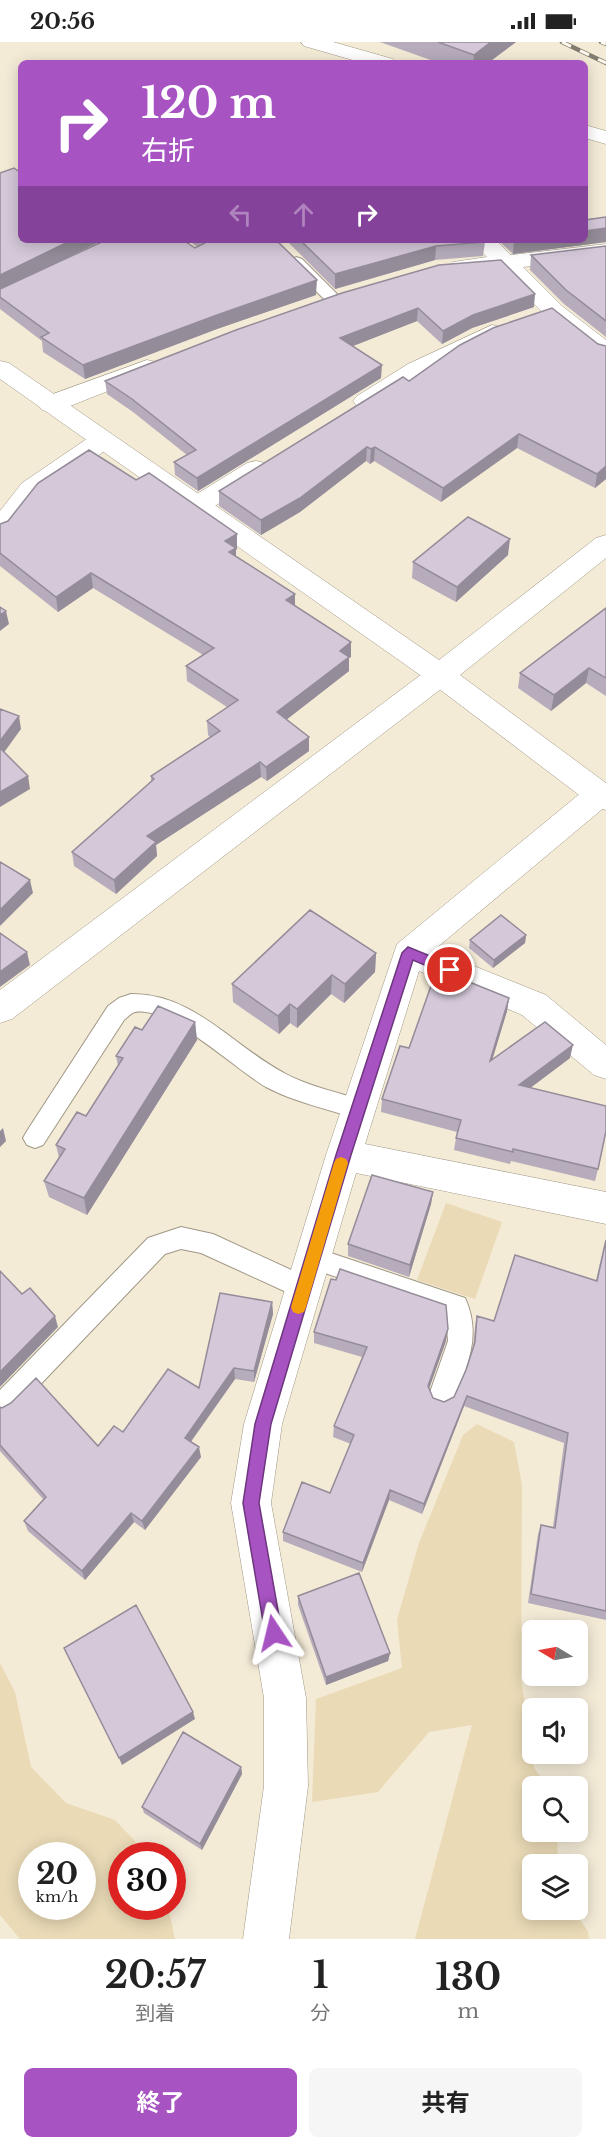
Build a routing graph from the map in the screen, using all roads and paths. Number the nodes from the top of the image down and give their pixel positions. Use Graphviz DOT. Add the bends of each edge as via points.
graph roads {
  1 [pos="311,42"];
  2 [pos="375,60"];
  3 [pos="588,132"];
  4 [pos="606,138"];
  5 [pos="486,243"];
  6 [pos="284,250"];
  7 [pos="606,251"];
  8 [pos="505,264"];
  9 [pos="436,268"];
  10 [pos="334,299"];
  11 [pos="534,318"];
  12 [pos="606,352"];
  13 [pos="172,357"];
  14 [pos="0,368"];
  15 [pos="51,404"];
  16 [pos="346,413"];
  17 [pos="103,440"];
  18 [pos="276,456"];
  19 [pos="196,506"];
  20 [pos="0,529"];
  21 [pos="606,544"];
  22 [pos="440,675"];
  23 [pos="603,797"];
  24 [pos="408,953"];
  25 [pos="0,1009"];
  26 [pos="606,1065"];
  27 [pos="358,1109"];
  28 [pos="35,1138"];
  29 [pos="344,1155"];
  30 [pos="606,1208"];
  31 [pos="308,1273"];
  32 [pos="441,1398"];
  33 [pos="5,1403"];
  34 [pos="266,1939"];
  1 -- 2 [label="street"];
  3 -- 4 [label="street"];
  5 -- 8 [label="street"];
  6 -- 10 [label="lane"];
  7 -- 8 [label="street"];
  8 -- 9 [label="street"];
  8 -- 11 [label="street"];
  11 -- 12 [label="street"];
  11 -- 16 [label="street" via="482,335"];
  13 -- 15 [label="street"];
  14 -- 15 [label="street"];
  15 -- 17 [label="street"];
  17 -- 19 [label="street"];
  17 -- 20 [label="street" via="31,489"];
  18 -- 19 [label="street"];
  19 -- 22 [label="street"];
  21 -- 22 [label="street"];
  22 -- 23 [label="street"];
  22 -- 25 [label="street"];
  23 -- 24 [label="street"];
  24 -- 26 [label="street" via="534,1005"];
  24 -- 27 [label="street"];
  27 -- 28 [label="lane" via="278,1082 170,1010 146,1002 129,1003 116,1013"];
  27 -- 29 [label="street"];
  29 -- 30 [label="street"];
  29 -- 31 [label="street"];
  31 -- 32 [label="lane" via="456,1306 463,1332"];
  31 -- 33 [label="lane" via="204,1242 181,1238 158,1246"];
  31 -- 34 [label="street" via="263,1424 251,1503 285,1698 286,1786"];
}
